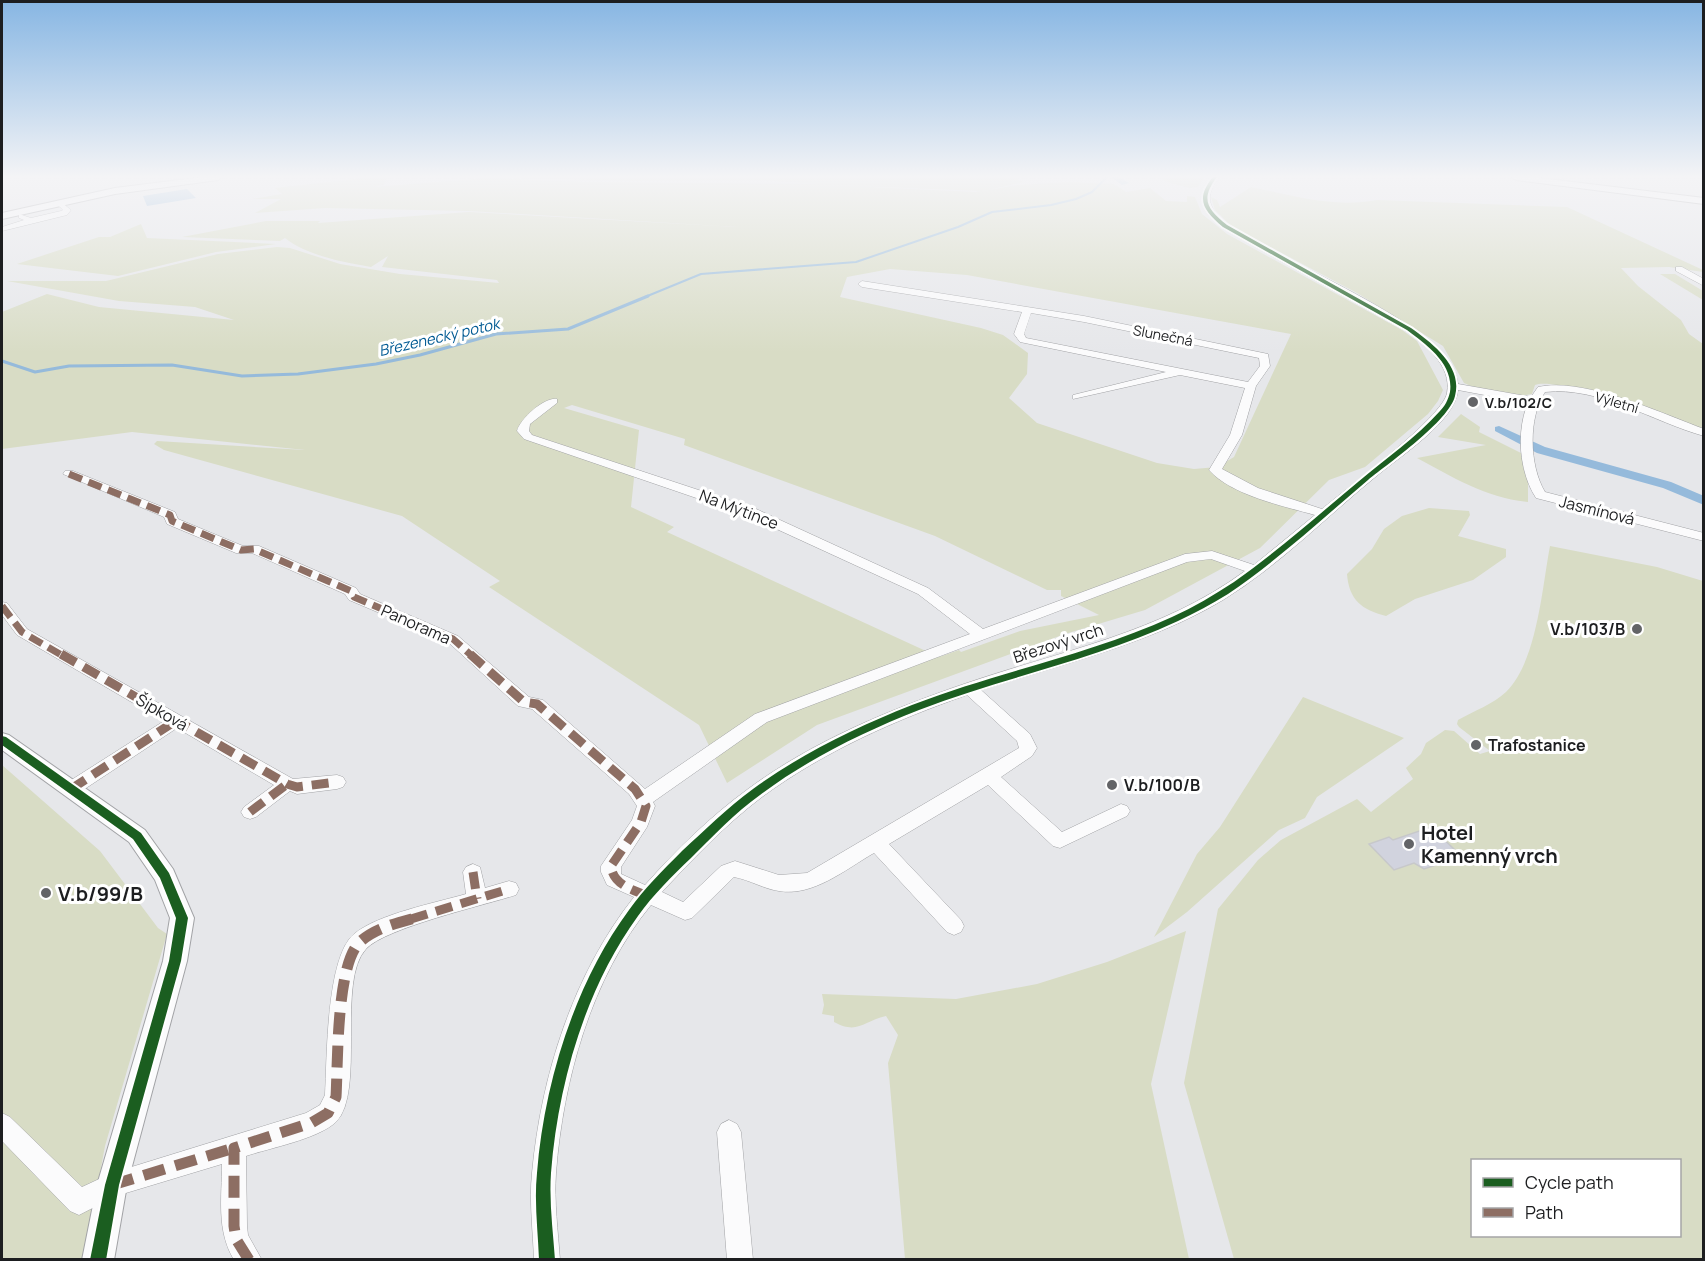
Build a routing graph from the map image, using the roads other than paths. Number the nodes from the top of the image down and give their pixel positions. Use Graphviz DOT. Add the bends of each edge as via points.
graph roads {
  1 [pos="1245,236"];
  2 [pos="1679,269"];
  3 [pos="1704,283"];
  4 [pos="862,284"];
  5 [pos="1027,310"];
  6 [pos="1182,371"];
  7 [pos="1251,386"];
  8 [pos="1453,386"];
  9 [pos="1077,397"];
  10 [pos="553,401"];
  11 [pos="1535,401"];
  12 [pos="1704,433"];
  13 [pos="69,474"];
  14 [pos="1324,514"];
  15 [pos="1704,537"];
  16 [pos="1255,570"];
  17 [pos="2,606"];
  18 [pos="982,635"];
  19 [pos="969,688"];
  20 [pos="177,720"];
  21 [pos="2,740"];
  22 [pos="989,776"];
  23 [pos="337,782"];
  24 [pos="287,784"];
  25 [pos="71,789"];
  26 [pos="642,800"];
  27 [pos="1121,811"];
  28 [pos="250,812"];
  29 [pos="875,842"];
  30 [pos="473,872"];
  31 [pos="509,889"];
  32 [pos="647,896"];
  33 [pos="477,899"];
  34 [pos="954,926"];
  35 [pos="2,1125"];
  36 [pos="729,1132"];
  37 [pos="234,1148"];
  38 [pos="112,1185"];
  39 [pos="98,1260"];
  40 [pos="249,1260"];
  41 [pos="547,1260"];
  42 [pos="740,1260"];
  1 -- 8 [label="street" via="1416,334 1446,363"];
  2 -- 3 [label="street"];
  4 -- 5 [label="street, Slunečná"];
  5 -- 6 [label="street, Slunečná" via="1019,334 1023,340"];
  5 -- 7 [label="street, Slunečná" via="1264,356 1265,366"];
  6 -- 7 [label="street, Slunečná"];
  6 -- 9 [label="street, Slunečná"];
  7 -- 14 [label="street, Slunečná" via="1236,435 1215,470 1271,498"];
  8 -- 11 [label="street"];
  8 -- 14 [label="street, Březový vrch" via="1448,404 1432,423"];
  10 -- 18 [label="street, Na Mýtince" via="525,423 523,430 528,438 751,512 923,591"];
  11 -- 12 [label="street, Výletní" via="1544,388 1572,390"];
  11 -- 15 [label="street, Jasmínová" via="1528,443 1533,486 1539,495"];
  13 -- 26 [label="street, Panorama" via="170,515 172,521 241,550 254,549 453,639 524,702 537,704 635,789"];
  14 -- 16 [label="street, Březový vrch"];
  16 -- 18 [label="street" via="1212,555 1185,558"];
  16 -- 19 [label="street, Březový vrch" via="1220,595 1170,621"];
  17 -- 20 [label="street, Šípková" via="22,632"];
  18 -- 26 [label="street" via="761,718"];
  19 -- 22 [label="street" via="1028,743 1026,752"];
  19 -- 32 [label="street, Březový vrch" via="873,726 764,786 728,814"];
  20 -- 24 [label="street, Šípková"];
  20 -- 25 [label="street"];
  21 -- 25 [label="street"];
  22 -- 27 [label="street" via="1060,841"];
  22 -- 29 [label="street"];
  23 -- 24 [label="street, Šípková" via="297,787"];
  24 -- 28 [label="street"];
  25 -- 38 [label="street" via="137,837 165,876 182,918 175,961"];
  26 -- 32 [label="street" via="646,806 641,822 611,872 614,879"];
  29 -- 32 [label="street" via="812,880 794,886 770,882 741,870 728,871 685,912"];
  29 -- 34 [label="street"];
  30 -- 33 [label="street"];
  31 -- 33 [label="street"];
  32 -- 41 [label="street, Březový vrch" via="627,922 596,978 566,1056 551,1113 544,1177"];
  33 -- 37 [label="street" via="382,928 360,941 351,952 342,984 336,1097 328,1113 311,1123"];
  35 -- 38 [label="street" via="79,1202"];
  36 -- 42 [label="street"];
  37 -- 38 [label="street"];
  37 -- 40 [label="street" via="234,1226 236,1239"];
  38 -- 39 [label="street"];
}
